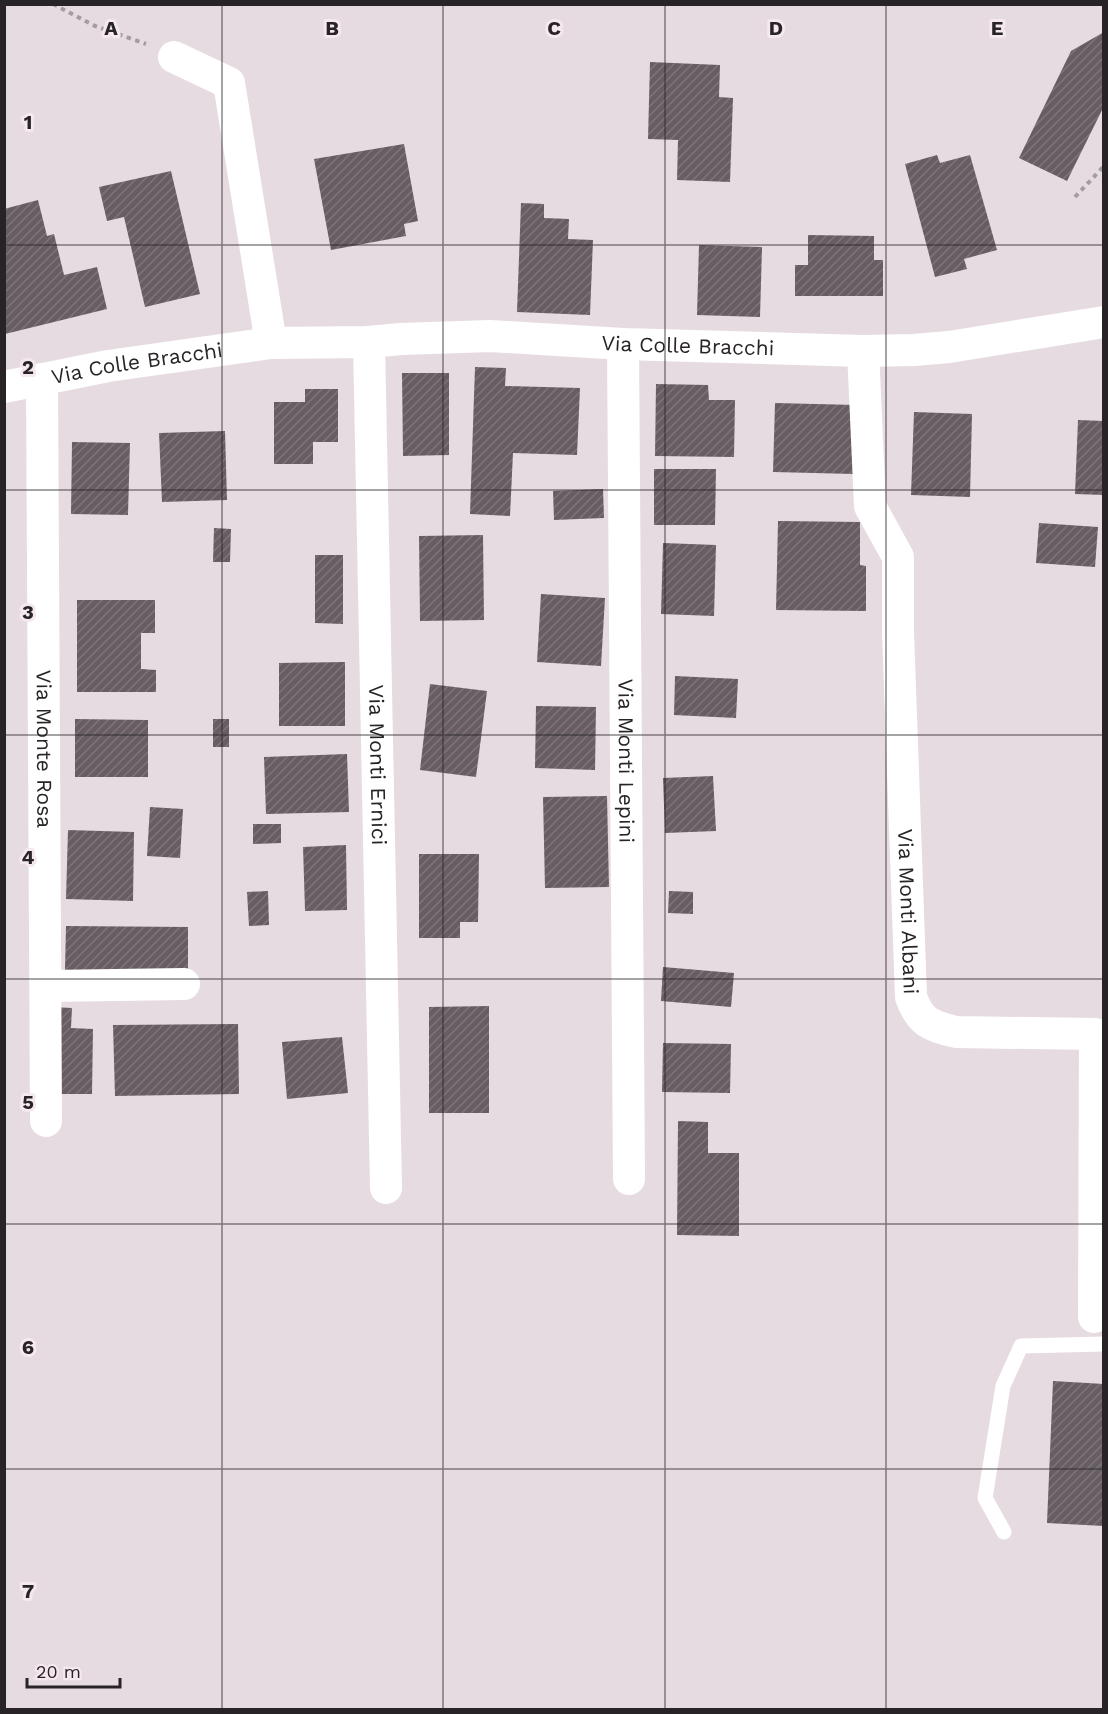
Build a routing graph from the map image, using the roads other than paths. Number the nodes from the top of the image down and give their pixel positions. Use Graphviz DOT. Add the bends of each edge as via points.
graph roads {
  1 [pos="174,57"];
  2 [pos="1104,322"];
  3 [pos="369,342"];
  4 [pos="270,343"];
  5 [pos="623,344"];
  6 [pos="863,351"];
  7 [pos="42,379"];
  8 [pos="4,387"];
  9 [pos="184,984"];
  10 [pos="46,986"];
  11 [pos="1099,1032"];
  12 [pos="46,1121"];
  13 [pos="629,1179"];
  14 [pos="386,1188"];
  15 [pos="1099,1331"];
  16 [pos="1004,1532"];
  1 -- 4 [label="street" via="229,83"];
  2 -- 6 [label="street, Via Colle Bracchi" via="949,347"];
  3 -- 4 [label="street, Via Colle Bracchi"];
  3 -- 5 [label="street, Via Colle Bracchi" via="490,336"];
  3 -- 14 [label="street, Via Monti Ernici"];
  4 -- 7 [label="street, Via Colle Bracchi"];
  5 -- 6 [label="street, Via Colle Bracchi"];
  5 -- 13 [label="street, Via Monti Lepini"];
  6 -- 11 [label="street, Via Monti Albani" via="870,506 898,557 911,997 923,1019 936,1028 956,1032"];
  7 -- 8 [label="street, Via Colle Bracchi"];
  7 -- 10 [label="street, Via Monte Rosa"];
  9 -- 10 [label="street"];
  10 -- 12 [label="street, Via Monte Rosa"];
  11 -- 15 [label="street, Via Monti Albani"];
  15 -- 16 [label="lane" via="1021,1346 1003,1386 985,1498"];
}
